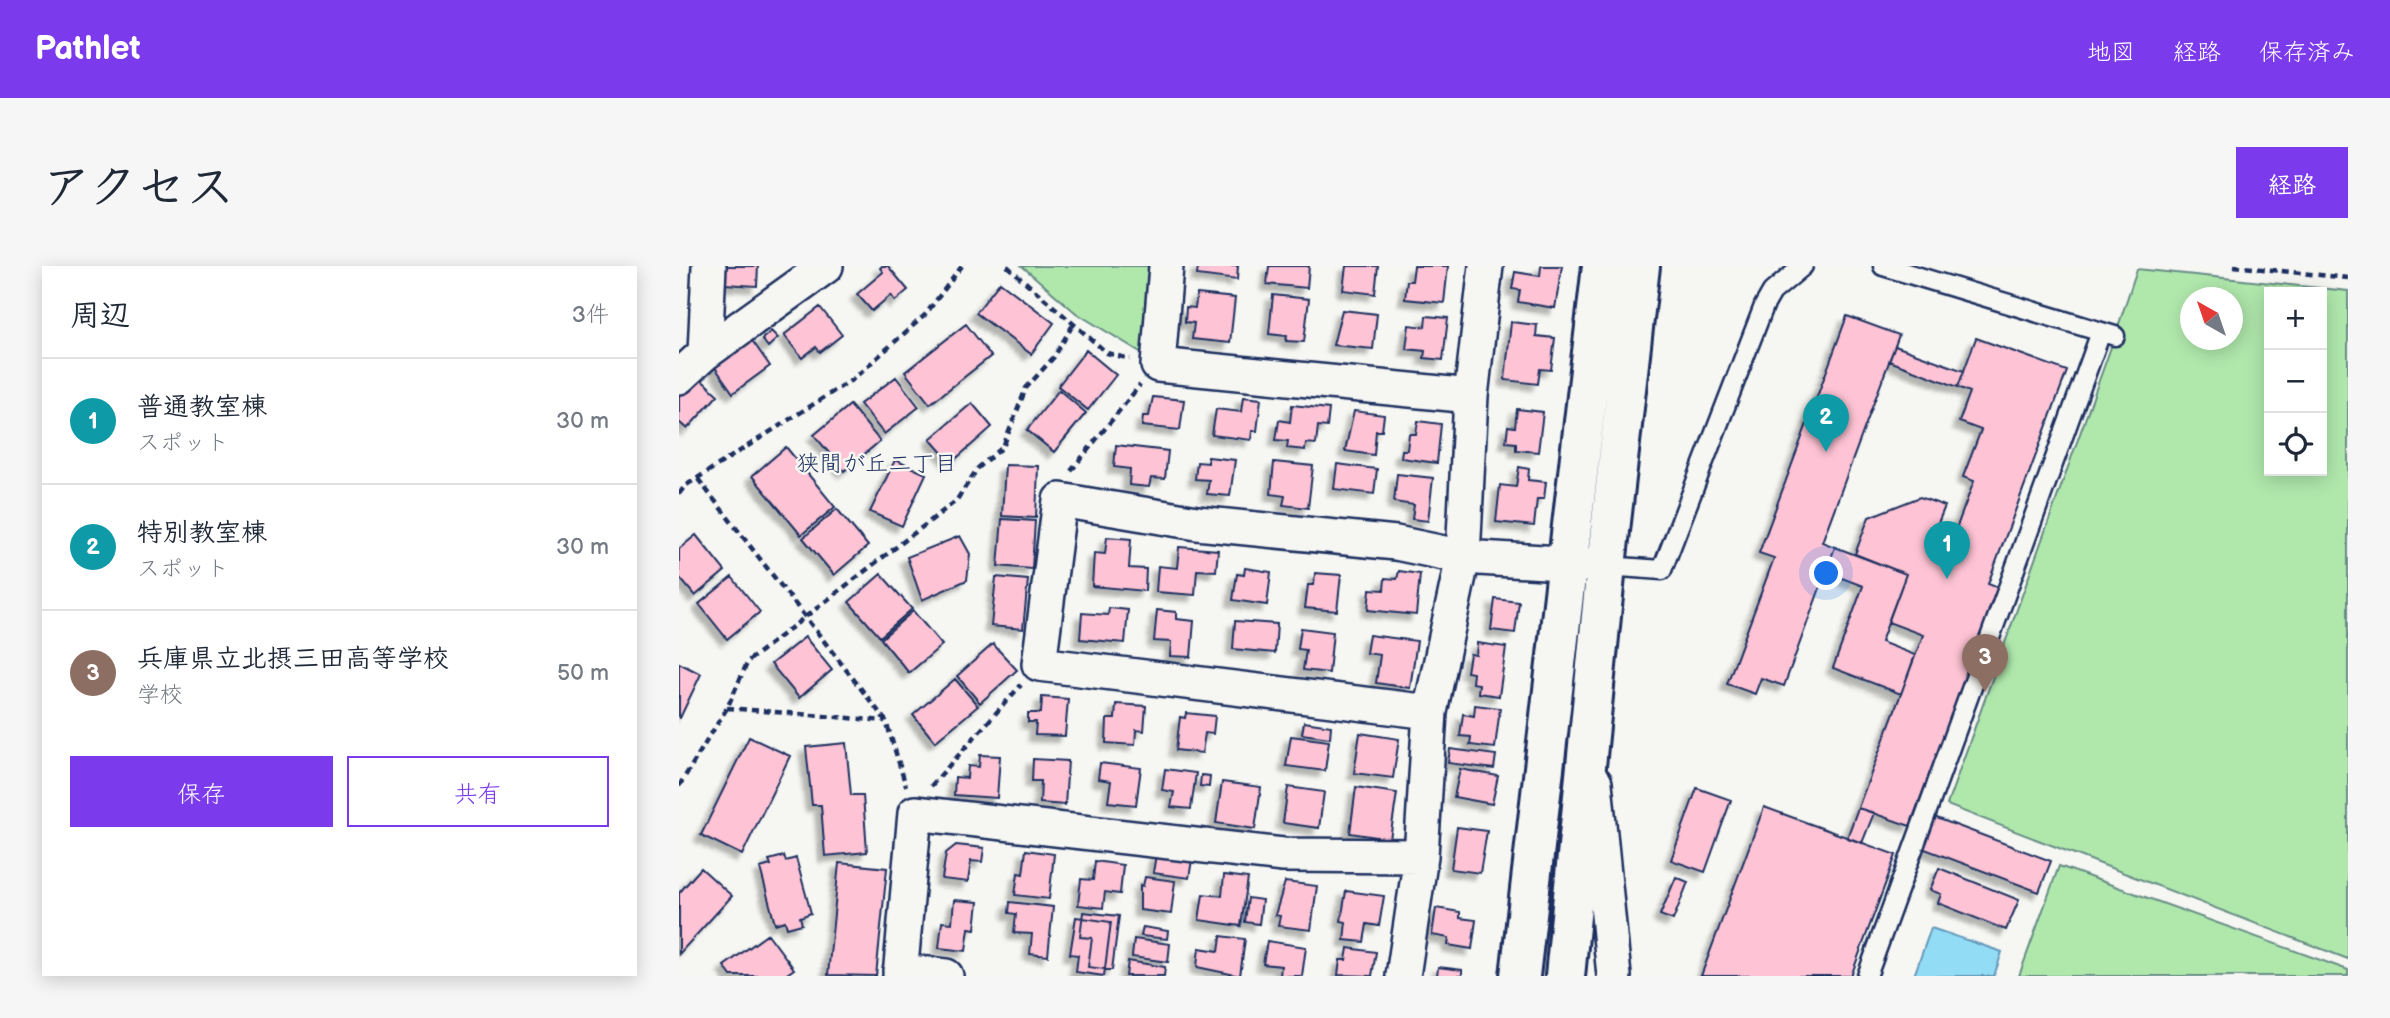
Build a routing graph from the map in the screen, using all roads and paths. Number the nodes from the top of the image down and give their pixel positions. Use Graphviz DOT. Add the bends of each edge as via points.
graph roads {
  1 [pos="709,266"];
  2 [pos="825,266"];
  3 [pos="962,266"];
  4 [pos="1007,266"];
  5 [pos="1166,266"];
  6 [pos="1486,266"];
  7 [pos="1602,266"];
  8 [pos="1640,266"];
  9 [pos="1803,266"];
  10 [pos="1883,266"];
  11 [pos="2234,266"];
  12 [pos="1912,270"];
  13 [pos="2348,278"];
  14 [pos="1074,323"];
  15 [pos="1107,353"];
  16 [pos="705,354"];
  17 [pos="1157,365"];
  18 [pos="679,377"];
  19 [pos="1471,396"];
  20 [pos="698,479"];
  21 [pos="679,494"];
  22 [pos="1061,500"];
  23 [pos="1463,557"];
  24 [pos="1588,565"];
  25 [pos="804,616"];
  26 [pos="1039,664"];
  27 [pos="727,708"];
  28 [pos="1430,712"];
  29 [pos="886,722"];
  30 [pos="1590,735"];
  31 [pos="679,786"];
  32 [pos="915,813"];
  33 [pos="1420,856"];
  34 [pos="900,974"];
  35 [pos="946,976"];
  36 [pos="1403,976"];
  37 [pos="1520,976"];
  38 [pos="1565,976"];
  39 [pos="1614,976"];
  40 [pos="1867,976"];
  1 -- 16 [label="street"];
  2 -- 16 [label="street"];
  3 -- 20 [label="path" via="925,315 853,379"];
  4 -- 14 [label="path"];
  5 -- 17 [label="street"];
  6 -- 19 [label="street"];
  7 -- 24 [label="street"];
  8 -- 24 [label="street"];
  9 -- 24 [label="lane" via="1772,292 1764,306 1662,570"];
  10 -- 12 [label="lane"];
  11 -- 13 [label="path"];
  12 -- 40 [label="lane" via="2108,334"];
  14 -- 15 [label="path"];
  14 -- 25 [label="path" via="1054,357 1026,388 1003,447 978,468 956,500"];
  16 -- 18 [label="street"];
  17 -- 19 [label="street"];
  17 -- 22 [label="path" via="1070,472"];
  19 -- 23 [label="street"];
  20 -- 21 [label="path"];
  20 -- 25 [label="path"];
  22 -- 23 [label="street" via="1197,523 1396,542"];
  22 -- 26 [label="street"];
  23 -- 24 [label="street"];
  23 -- 28 [label="street"];
  24 -- 30 [label="street"];
  24 -- 37 [label="street"];
  25 -- 27 [label="path" via="748,661"];
  25 -- 29 [label="path"];
  26 -- 28 [label="street"];
  26 -- 32 [label="path" via="926,792"];
  27 -- 29 [label="path"];
  27 -- 31 [label="path"];
  28 -- 33 [label="street"];
  29 -- 32 [label="path"];
  30 -- 38 [label="street"];
  30 -- 39 [label="street"];
  32 -- 33 [label="street" via="1283,855"];
  32 -- 34 [label="street"];
  33 -- 36 [label="street"];
  34 -- 35 [label="street"];
}
